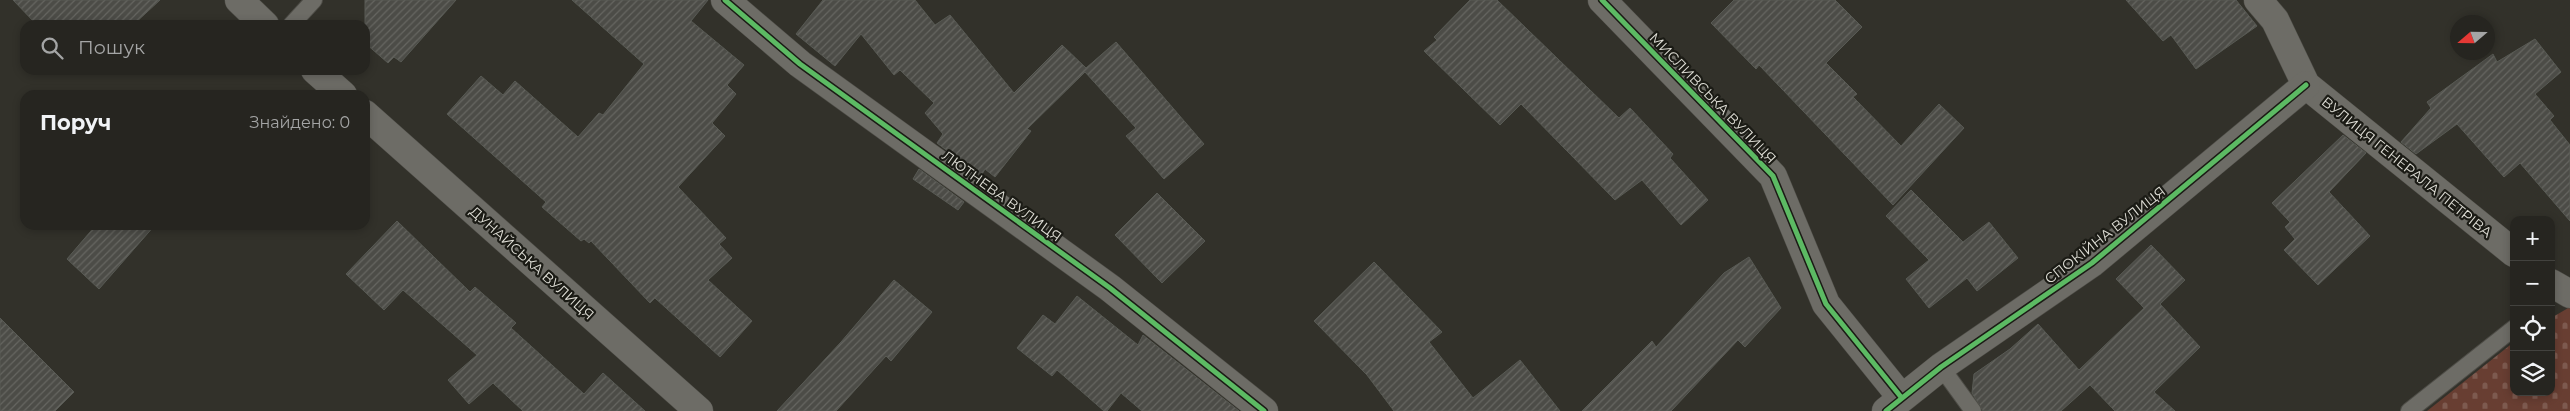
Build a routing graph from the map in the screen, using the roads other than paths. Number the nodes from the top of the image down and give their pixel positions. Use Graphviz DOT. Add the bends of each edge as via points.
graph roads {
  1 [pos="239,0"];
  2 [pos="314,0"];
  3 [pos="725,0"];
  4 [pos="1602,0"];
  5 [pos="2258,0"];
  6 [pos="260,20"];
  7 [pos="296,20"];
  8 [pos="321,75"];
  9 [pos="2306,85"];
  10 [pos="337,90"];
  11 [pos="370,118"];
  12 [pos="2510,250"];
  13 [pos="2510,331"];
  14 [pos="1940,367"];
  15 [pos="1894,404"];
  16 [pos="699,411"];
  17 [pos="1264,411"];
  18 [pos="1973,411"];
  19 [pos="2409,411"];
  1 -- 6 [label="street"];
  2 -- 7 [label="lane"];
  3 -- 17 [label="street, ЛЮТНЕВА ВУЛИЦЯ" via="800,64 1110,288"];
  4 -- 15 [label="street, МИСЛИВСЬКА ВУЛИЦЯ" via="1773,176 1826,304"];
  5 -- 9 [label="street, ВУЛИЦЯ ГЕНЕРАЛА ПЕТРІВА" via="2275,20"];
  8 -- 10 [label="street"];
  9 -- 12 [label="street, ВУЛИЦЯ ГЕНЕРАЛА ПЕТРІВА"];
  9 -- 14 [label="street, СПОКІЙНА ВУЛИЦЯ" via="2092,262"];
  11 -- 16 [label="street, ДУНАЙСЬКА ВУЛИЦЯ"];
  13 -- 19 [label="lane"];
  14 -- 15 [label="street, СПОКІЙНА ВУЛИЦЯ"];
  14 -- 18 [label="lane"];
}
